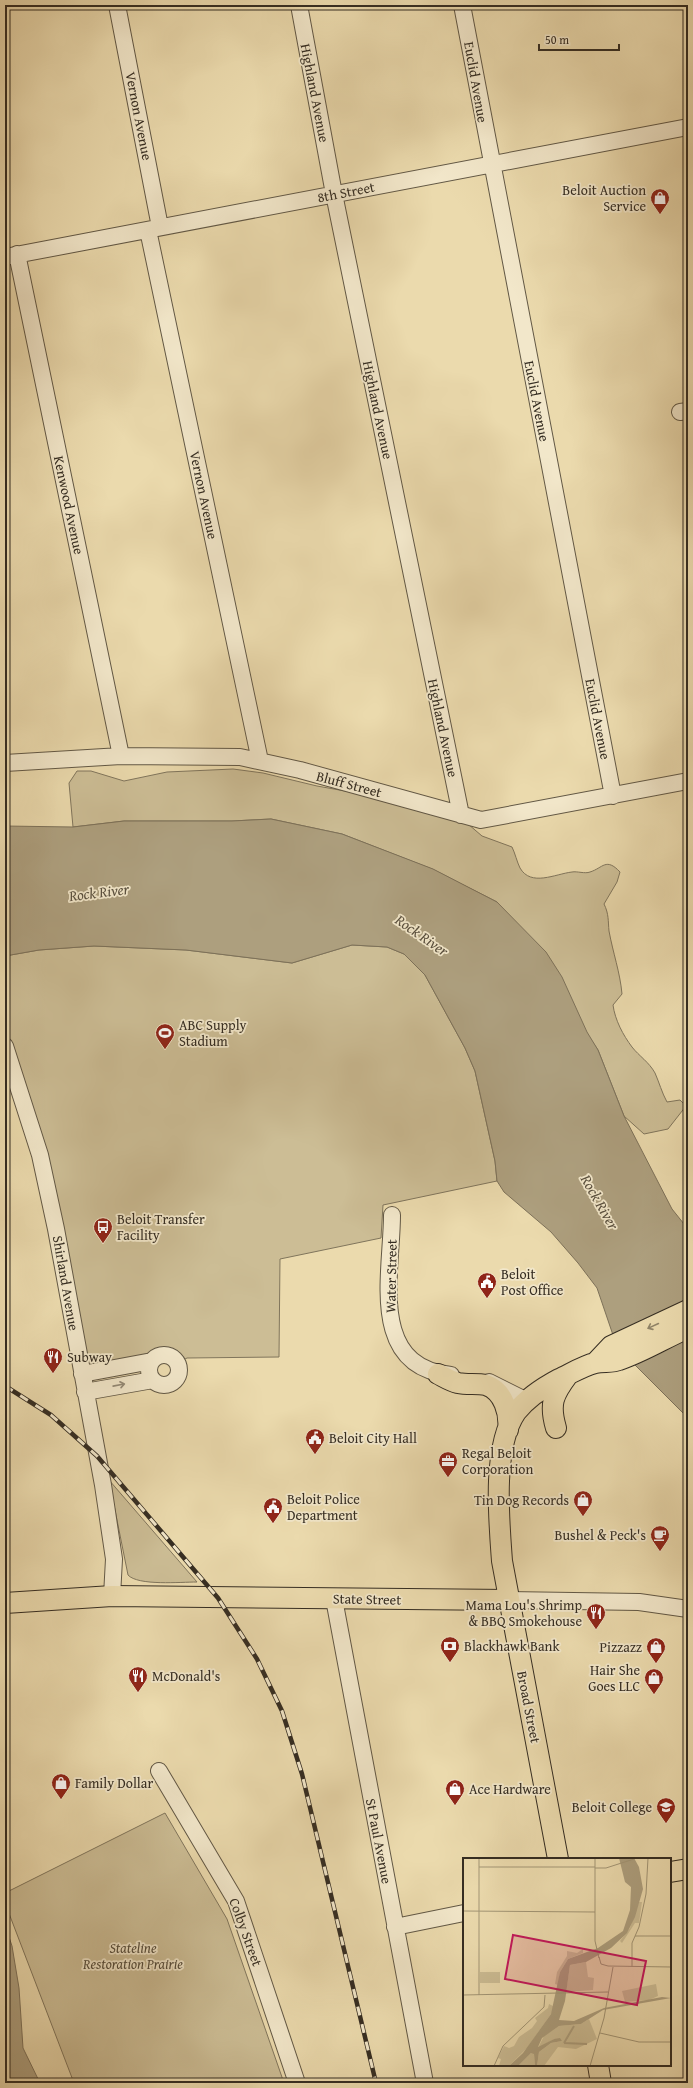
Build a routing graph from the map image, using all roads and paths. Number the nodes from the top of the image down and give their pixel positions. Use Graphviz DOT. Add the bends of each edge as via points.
graph roads {
  1 [pos="117,5"];
  2 [pos="299,5"];
  3 [pos="462,5"];
  4 [pos="688,127"];
  5 [pos="491,164"];
  6 [pos="334,194"];
  7 [pos="154,228"];
  8 [pos="11,255"];
  9 [pos="121,756"];
  10 [pos="260,761"];
  11 [pos="5,763"];
  12 [pos="688,781"];
  13 [pos="613,796"];
  14 [pos="461,815"];
  15 [pos="5,1046"];
  16 [pos="392,1215"];
  17 [pos="688,1310"];
  18 [pos="688,1328"];
  19 [pos="614,1354"];
  20 [pos="152,1361"];
  21 [pos="432,1372"];
  22 [pos="82,1374"];
  23 [pos="568,1375"];
  24 [pos="153,1380"];
  25 [pos="85,1392"];
  26 [pos="527,1401"];
  27 [pos="556,1428"];
  28 [pos="508,1430"];
  29 [pos="112,1596"];
  30 [pos="334,1599"];
  31 [pos="508,1600"];
  32 [pos="5,1603"];
  33 [pos="688,1609"];
  34 [pos="159,1771"];
  35 [pos="558,1858"];
  36 [pos="688,1869"];
  37 [pos="671,1872"];
  38 [pos="463,1913"];
  39 [pos="395,1928"];
  40 [pos="598,2066"];
  41 [pos="297,2083"];
  42 [pos="425,2083"];
  43 [pos="601,2083"];
  1 -- 7 [label="street, Vernon Avenue"];
  2 -- 6 [label="street, Highland Avenue"];
  3 -- 5 [label="street, Euclid Avenue"];
  4 -- 5 [label="street, 8th Street"];
  5 -- 6 [label="street, 8th Street"];
  5 -- 13 [label="street, Euclid Avenue"];
  6 -- 7 [label="street, 8th Street"];
  6 -- 14 [label="street, Highland Avenue"];
  7 -- 8 [label="street, 8th Street"];
  7 -- 10 [label="street, Vernon Avenue"];
  8 -- 9 [label="street, Kenwood Avenue"];
  9 -- 10 [label="street, Bluff Street" via="240,757"];
  9 -- 11 [label="street, Bluff Street"];
  10 -- 14 [label="street, Bluff Street"];
  12 -- 13 [label="street, Bluff Street"];
  13 -- 14 [label="street, Bluff Street" via="481,820"];
  15 -- 22 [label="street, Shirland Avenue" via="46,1180"];
  16 -- 21 [label="street, Water Street" via="388,1306 392,1330 399,1345 413,1362"];
  17 -- 19 [label="main road, Broad Street, one-way"];
  18 -- 19 [label="main road, Broad Street"];
  19 -- 23 [label="main road, Broad Street"];
  20 -- 22 [label="street"];
  20 -- 24 [label="street" via="149,1371"];
  20 -- 24 [label="street" via="166,1354 175,1359 179,1367 178,1377 171,1384 162,1385"];
  21 -- 26 [label="street" via="474,1377 496,1384"];
  21 -- 28 [label="main road" via="457,1383 485,1385 495,1390 506,1408"];
  22 -- 25 [label="street, Shirland Avenue"];
  23 -- 26 [label="main road, Broad Street" via="550,1384"];
  23 -- 27 [label="main road" via="553,1400 552,1410"];
  25 -- 24 [label="street, one-way"];
  25 -- 29 [label="street, Shirland Avenue" via="114,1559"];
  26 -- 28 [label="main road, Broad Street" via="517,1412"];
  28 -- 31 [label="main road, Broad Street" via="501,1462 499,1527"];
  29 -- 30 [label="main road, State Street"];
  29 -- 32 [label="main road, State Street"];
  30 -- 31 [label="main road, State Street"];
  30 -- 39 [label="street, St Paul Avenue"];
  31 -- 33 [label="street, State Street" via="639,1602"];
  31 -- 35 [label="main road, Broad Street"];
  34 -- 41 [label="street, Colby Street" via="236,1901"];
  36 -- 37 [label="main road"];
  38 -- 39 [label="street"];
  39 -- 42 [label="street, St Paul Avenue"];
  40 -- 43 [label="main road"];
}
